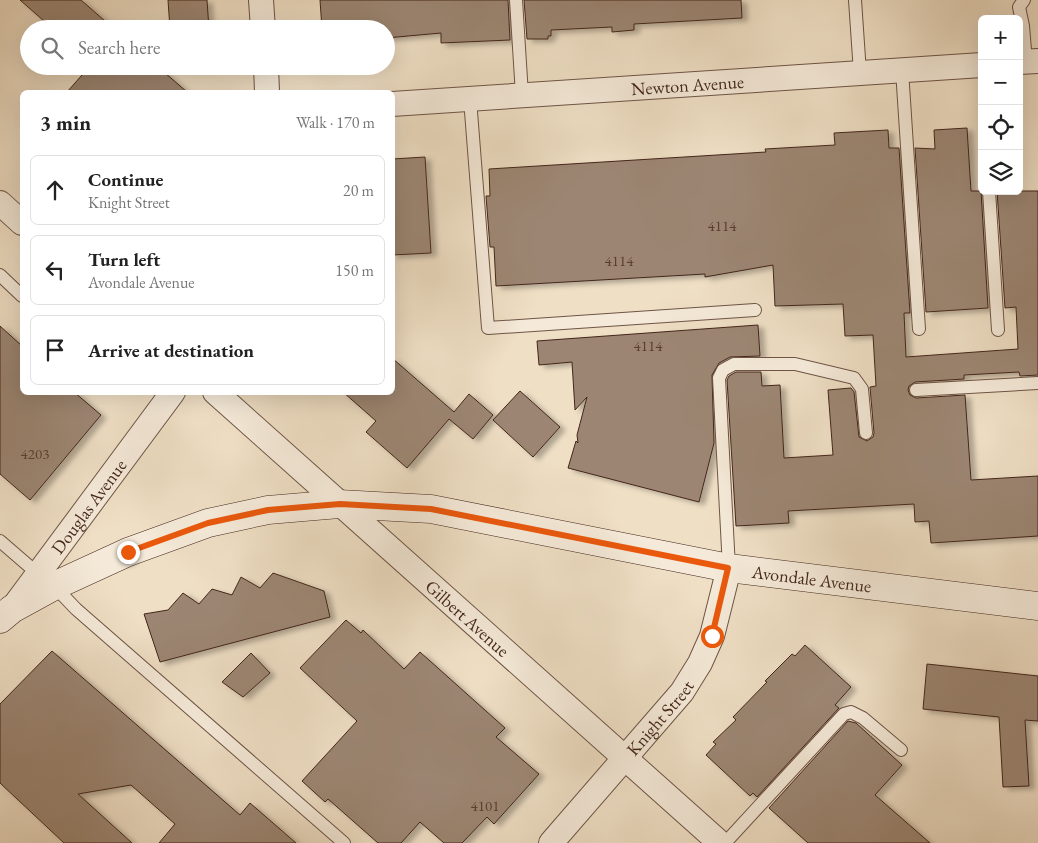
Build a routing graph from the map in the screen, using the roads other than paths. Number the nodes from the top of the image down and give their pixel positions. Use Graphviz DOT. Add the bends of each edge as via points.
graph roads {
  1 [pos="261,0"];
  2 [pos="516,0"];
  3 [pos="855,0"];
  4 [pos="1024,0"];
  5 [pos="262,20"];
  6 [pos="1028,62"];
  7 [pos="978,65"];
  8 [pos="902,70"];
  9 [pos="860,73"];
  10 [pos="266,75"];
  11 [pos="267,90"];
  12 [pos="522,95"];
  13 [pos="470,99"];
  14 [pos="395,104"];
  15 [pos="989,195"];
  16 [pos="0,203"];
  17 [pos="20,221"];
  18 [pos="0,275"];
  19 [pos="20,294"];
  20 [pos="755,310"];
  21 [pos="919,329"];
  22 [pos="998,330"];
  23 [pos="1038,383"];
  24 [pos="916,390"];
  25 [pos="171,395"];
  26 [pos="219,395"];
  27 [pos="866,433"];
  28 [pos="340,504"];
  29 [pos="0,542"];
  30 [pos="728,568"];
  31 [pos="45,580"];
  32 [pos="1038,606"];
  33 [pos="6,614"];
  34 [pos="901,750"];
  35 [pos="626,759"];
  36 [pos="344,843"];
  37 [pos="552,843"];
  38 [pos="720,843"];
  39 [pos="725,843"];
  1 -- 5 [label="street"];
  2 -- 12 [label="lane"];
  3 -- 9 [label="lane"];
  4 -- 6 [label="lane" via="1019,7"];
  7 -- 8 [label="street, Newton Avenue"];
  8 -- 9 [label="street, Newton Avenue"];
  8 -- 21 [label="lane"];
  9 -- 12 [label="street, Newton Avenue"];
  10 -- 11 [label="street"];
  12 -- 13 [label="street, Newton Avenue"];
  13 -- 14 [label="street, Newton Avenue"];
  13 -- 20 [label="lane" via="488,328"];
  15 -- 22 [label="lane"];
  16 -- 17 [label="street"];
  18 -- 19 [label="lane"];
  23 -- 24 [label="lane"];
  25 -- 31 [label="street, Douglas Avenue"];
  26 -- 28 [label="street, Gilbert Avenue"];
  27 -- 30 [label="lane" via="862,389 854,378 795,364 734,364 723,370 719,378"];
  28 -- 30 [label="main road, Avondale Avenue" via="431,509"];
  28 -- 31 [label="main road, Avondale Avenue" via="268,510 208,523"];
  28 -- 35 [label="street, Gilbert Avenue"];
  29 -- 31 [label="lane"];
  30 -- 32 [label="main road, Avondale Avenue"];
  30 -- 35 [label="street, Knight Street" via="712,636 700,663 682,692"];
  31 -- 33 [label="main road, Avondale Avenue"];
  31 -- 36 [label="lane"];
  34 -- 39 [label="lane" via="863,718 851,712 844,714"];
  35 -- 37 [label="street, Knight Street"];
  35 -- 38 [label="street, Gilbert Avenue"];
}
